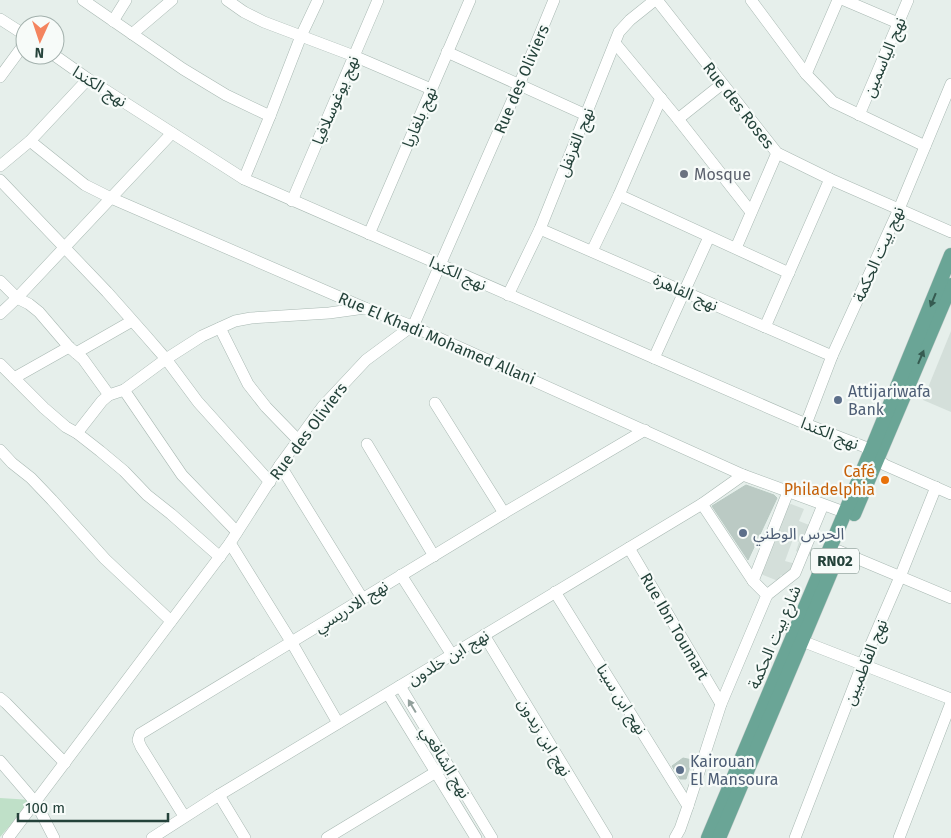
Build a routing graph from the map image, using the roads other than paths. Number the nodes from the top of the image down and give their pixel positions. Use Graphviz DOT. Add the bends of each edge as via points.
graph roads {
  1 [pos="83,0"];
  2 [pos="126,0"];
  3 [pos="172,0"];
  4 [pos="228,0"];
  5 [pos="318,0"];
  6 [pos="378,0"];
  7 [pos="470,0"];
  8 [pos="554,0"];
  9 [pos="656,0"];
  10 [pos="751,0"];
  11 [pos="838,0"];
  12 [pos="844,0"];
  13 [pos="908,0"];
  14 [pos="0,19"];
  15 [pos="113,22"];
  16 [pos="898,23"];
  17 [pos="15,29"];
  18 [pos="132,34"];
  19 [pos="301,36"];
  20 [pos="615,43"];
  21 [pos="446,52"];
  22 [pos="354,56"];
  23 [pos="15,57"];
  24 [pos="65,63"];
  25 [pos="806,74"];
  26 [pos="0,78"];
  27 [pos="88,79"];
  28 [pos="722,84"];
  29 [pos="951,84"];
  30 [pos="519,85"];
  31 [pos="430,89"];
  32 [pos="661,98"];
  33 [pos="586,115"];
  34 [pos="859,115"];
  35 [pos="270,116"];
  36 [pos="678,119"];
  37 [pos="172,133"];
  38 [pos="30,141"];
  39 [pos="925,146"];
  40 [pos="777,153"];
  41 [pos="0,166"];
  42 [pos="244,179"];
  43 [pos="830,179"];
  44 [pos="0,180"];
  45 [pos="618,195"];
  46 [pos="111,198"];
  47 [pos="292,200"];
  48 [pos="899,209"];
  49 [pos="751,212"];
  50 [pos="540,229"];
  51 [pos="951,232"];
  52 [pos="369,234"];
  53 [pos="709,237"];
  54 [pos="64,246"];
  55 [pos="736,248"];
  56 [pos="592,251"];
  57 [pos="951,255"];
  58 [pos="440,265"];
  59 [pos="789,273"];
  60 [pos="0,281"];
  61 [pos="951,285"];
  62 [pos="685,292"];
  63 [pos="508,295"];
  64 [pos="17,298"];
  65 [pos="365,308"];
  66 [pos="0,314"];
  67 [pos="132,321"];
  68 [pos="412,326"];
  69 [pos="765,327"];
  70 [pos="220,328"];
  71 [pos="73,350"];
  72 [pos="832,356"];
  73 [pos="654,358"];
  74 [pos="166,359"];
  75 [pos="2,369"];
  76 [pos="14,378"];
  77 [pos="124,390"];
  78 [pos="109,395"];
  79 [pos="435,403"];
  80 [pos="806,424"];
  81 [pos="645,430"];
  82 [pos="77,433"];
  83 [pos="298,440"];
  84 [pos="367,444"];
  85 [pos="0,450"];
  86 [pos="874,457"];
  87 [pos="280,465"];
  88 [pos="743,475"];
  89 [pos="270,482"];
  90 [pos="936,487"];
  91 [pos="788,492"];
  92 [pos="951,494"];
  93 [pos="702,504"];
  94 [pos="823,505"];
  95 [pos="504,513"];
  96 [pos="849,514"];
  97 [pos="237,532"];
  98 [pos="230,543"];
  99 [pos="629,548"];
  100 [pos="839,552"];
  101 [pos="434,556"];
  102 [pos="220,557"];
  103 [pos="401,575"];
  104 [pos="900,577"];
  105 [pos="753,582"];
  106 [pos="555,592"];
  107 [pos="767,595"];
  108 [pos="362,598"];
  109 [pos="951,598"];
  110 [pos="171,622"];
  111 [pos="484,636"];
  112 [pos="802,641"];
  113 [pos="292,643"];
  114 [pos="452,655"];
  115 [pos="862,665"];
  116 [pos="400,686"];
  117 [pos="388,694"];
  118 [pos="0,698"];
  119 [pos="951,701"];
  120 [pos="721,704"];
  121 [pos="338,723"];
  122 [pos="0,761"];
  123 [pos="65,763"];
  124 [pos="447,766"];
  125 [pos="435,772"];
  126 [pos="219,795"];
  127 [pos="36,803"];
  128 [pos="688,806"];
  129 [pos="184,816"];
  130 [pos="483,836"];
  131 [pos="8,838"];
  132 [pos="54,838"];
  133 [pos="152,838"];
  134 [pos="245,838"];
  135 [pos="327,838"];
  136 [pos="607,838"];
  137 [pos="675,838"];
  138 [pos="708,838"];
  139 [pos="719,838"];
  140 [pos="795,838"];
  141 [pos="899,838"];
  1 -- 15 [label="street"];
  2 -- 15 [label="street"];
  3 -- 18 [label="street"];
  4 -- 19 [label="street" via="264,22"];
  5 -- 19 [label="street"];
  6 -- 22 [label="street, نهج يوغوسلافيا"];
  7 -- 21 [label="street, نهج بلغاريا"];
  8 -- 30 [label="street, Rue des Oliviers"];
  9 -- 20 [label="street, نهج القرنفل" via="630,20 619,32"];
  9 -- 28 [label="street, Rue des Roses"];
  10 -- 25 [label="street"];
  11 -- 25 [label="street"];
  12 -- 16 [label="street"];
  13 -- 16 [label="street, نهج الياسمين"];
  14 -- 17 [label="street"];
  15 -- 18 [label="street"];
  16 -- 34 [label="street, نهج الياسمين"];
  18 -- 35 [label="street" via="226,95"];
  19 -- 22 [label="street"];
  19 -- 35 [label="street"];
  20 -- 32 [label="street"];
  20 -- 33 [label="street, نهج القرنفل"];
  21 -- 30 [label="street"];
  21 -- 31 [label="street, نهج بلغاريا"];
  22 -- 31 [label="street"];
  22 -- 47 [label="street, نهج يوغوسلافيا"];
  23 -- 26 [label="street"];
  24 -- 27 [label="street, نهج الكندا"];
  25 -- 34 [label="street" via="832,102"];
  27 -- 37 [label="street, نهج الكندا"];
  27 -- 38 [label="street"];
  28 -- 36 [label="street"];
  28 -- 40 [label="street, Rue des Roses"];
  29 -- 39 [label="street, نهج بيت الحكمة"];
  30 -- 33 [label="street"];
  30 -- 58 [label="street, Rue des Oliviers"];
  31 -- 52 [label="street, نهج بلغاريا"];
  32 -- 36 [label="street"];
  32 -- 45 [label="street"];
  33 -- 50 [label="street, نهج القرنفل"];
  34 -- 39 [label="street"];
  35 -- 42 [label="street"];
  36 -- 49 [label="street"];
  37 -- 42 [label="street, نهج الكندا"];
  37 -- 46 [label="street"];
  38 -- 41 [label="street"];
  38 -- 46 [label="street, Rue El Khadi Mohamed Allani" via="85,185"];
  39 -- 48 [label="street, نهج بيت الحكمة"];
  40 -- 43 [label="street, Rue des Roses"];
  40 -- 49 [label="street"];
  42 -- 47 [label="street, نهج الكندا"];
  43 -- 48 [label="street, Rue des Roses"];
  43 -- 59 [label="street"];
  44 -- 54 [label="street"];
  45 -- 53 [label="street"];
  45 -- 56 [label="street"];
  46 -- 54 [label="street"];
  46 -- 65 [label="street, Rue El Khadi Mohamed Allani"];
  47 -- 52 [label="street, نهج الكندا"];
  48 -- 51 [label="street, Rue des Roses"];
  48 -- 72 [label="street, نهج بيت الحكمة"];
  49 -- 55 [label="street"];
  50 -- 56 [label="street, نهج القاهرة"];
  50 -- 63 [label="street, نهج القرنفل"];
  52 -- 58 [label="street, نهج الكندا"];
  53 -- 55 [label="street"];
  53 -- 62 [label="street"];
  54 -- 64 [label="street"];
  54 -- 67 [label="street"];
  55 -- 59 [label="street"];
  56 -- 62 [label="street, نهج القاهرة"];
  57 -- 86 [label="main road, شارع بيت الحكمة / RN02, one-way"];
  58 -- 63 [label="street, نهج الكندا"];
  58 -- 68 [label="street, Rue des Oliviers"];
  59 -- 69 [label="street"];
  60 -- 64 [label="street"];
  86 -- 61 [label="main road, شارع بيت الحكمة / RN02, one-way"];
  62 -- 69 [label="street, نهج القاهرة"];
  62 -- 73 [label="street"];
  63 -- 73 [label="street, نهج الكندا"];
  64 -- 66 [label="street"];
  64 -- 71 [label="street" via="39,312"];
  65 -- 68 [label="street, Rue El Khadi Mohamed Allani"];
  65 -- 70 [label="street" via="329,314 250,318"];
  67 -- 71 [label="street"];
  67 -- 74 [label="street"];
  68 -- 81 [label="street, Rue El Khadi Mohamed Allani"];
  68 -- 83 [label="street, Rue des Oliviers" via="366,360 323,406"];
  69 -- 72 [label="street, نهج القاهرة"];
  70 -- 74 [label="street"];
  70 -- 83 [label="street" via="248,384"];
  71 -- 76 [label="street"];
  71 -- 78 [label="street"];
  72 -- 80 [label="street, نهج بيت الحكمة"];
  73 -- 80 [label="street, نهج الكندا"];
  74 -- 77 [label="street"];
  74 -- 89 [label="street" via="198,402"];
  75 -- 76 [label="street"];
  76 -- 82 [label="street" via="44,408"];
  77 -- 78 [label="street"];
  77 -- 97 [label="street" via="182,475"];
  78 -- 82 [label="street"];
  79 -- 95 [label="street"];
  80 -- 86 [label="street, نهج الكندا" via="865,447"];
  81 -- 88 [label="street, Rue El Khadi Mohamed Allani"];
  81 -- 95 [label="street, نهج الادريسي"];
  82 -- 102 [label="street"];
  83 -- 87 [label="street, Rue des Oliviers"];
  84 -- 101 [label="street"];
  85 -- 110 [label="street"];
  86 -- 90 [label="street, نهج الكندا"];
  86 -- 96 [label="main road, شارع بيت الحكمة / RN02"];
  87 -- 89 [label="street, Rue des Oliviers"];
  87 -- 108 [label="street"];
  88 -- 91 [label="street, Rue El Khadi Mohamed Allani"];
  88 -- 93 [label="street, نهج ابن خلدون"];
  89 -- 97 [label="street, Rue des Oliviers"];
  90 -- 92 [label="street, نهج الكندا"];
  90 -- 104 [label="street, نهج الفاطميين"];
  91 -- 94 [label="street, Rue El Khadi Mohamed Allani"];
  91 -- 105 [label="street"];
  93 -- 99 [label="street, نهج ابن خلدون"];
  93 -- 105 [label="street"];
  94 -- 96 [label="street, Rue El Khadi Mohamed Allani"];
  94 -- 107 [label="street" via="795,574"];
  95 -- 101 [label="street, نهج الادريسي"];
  96 -- 100 [label="main road, شارع بيت الحكمة / RN02"];
  96 -- 138 [label="main road, شارع بيت الحكمة / RN02"];
  97 -- 98 [label="street, Rue des Oliviers"];
  98 -- 102 [label="street, Rue des Oliviers"];
  98 -- 113 [label="street"];
  99 -- 106 [label="street, نهج ابن خلدون"];
  99 -- 120 [label="street, Rue Ibn Toumart"];
  100 -- 104 [label="street"];
  100 -- 112 [label="main road, شارع بيت الحكمة / RN02"];
  101 -- 103 [label="street, نهج الادريسي"];
  102 -- 110 [label="street, Rue des Oliviers"];
  103 -- 108 [label="street, نهج الادريسي"];
  103 -- 114 [label="street"];
  104 -- 109 [label="street"];
  104 -- 115 [label="street, نهج الفاطميين"];
  105 -- 107 [label="street"];
  106 -- 111 [label="street, نهج ابن خلدون"];
  106 -- 128 [label="street, نهج ابن سينا"];
  107 -- 120 [label="street"];
  108 -- 113 [label="street, نهج الادريسي"];
  110 -- 123 [label="street, Rue des Oliviers"];
  111 -- 114 [label="street, نهج ابن خلدون"];
  111 -- 136 [label="street, نهج ابن زيدون"];
  112 -- 115 [label="street"];
  112 -- 139 [label="main road, شارع بيت الحكمة / RN02"];
  113 -- 121 [label="street"];
  113 -- 129 [label="street, نهج الادريسي" via="140,734 141,747"];
  114 -- 116 [label="street, نهج ابن خلدون"];
  115 -- 119 [label="street"];
  115 -- 140 [label="street, نهج الفاطميين"];
  116 -- 117 [label="street, نهج ابن خلدون"];
  124 -- 116 [label="street, نهج الشافعي, one-way"];
  117 -- 121 [label="street, نهج ابن خلدون"];
  117 -- 125 [label="street, نهج الشافعي"];
  118 -- 123 [label="street"];
  119 -- 141 [label="street"];
  120 -- 128 [label="street"];
  121 -- 126 [label="street, نهج ابن خلدون"];
  122 -- 127 [label="street"];
  123 -- 127 [label="street, Rue des Oliviers"];
  124 -- 125 [label="street"];
  124 -- 130 [label="street, نهج الشافعي"];
  125 -- 130 [label="street, نهج الشافعي"];
  125 -- 135 [label="street"];
  126 -- 129 [label="street, نهج ابن خلدون"];
  126 -- 134 [label="street"];
  127 -- 131 [label="street, Rue des Oliviers"];
  127 -- 132 [label="street"];
  128 -- 137 [label="street"];
  129 -- 133 [label="street, نهج ابن خلدون"];
}
